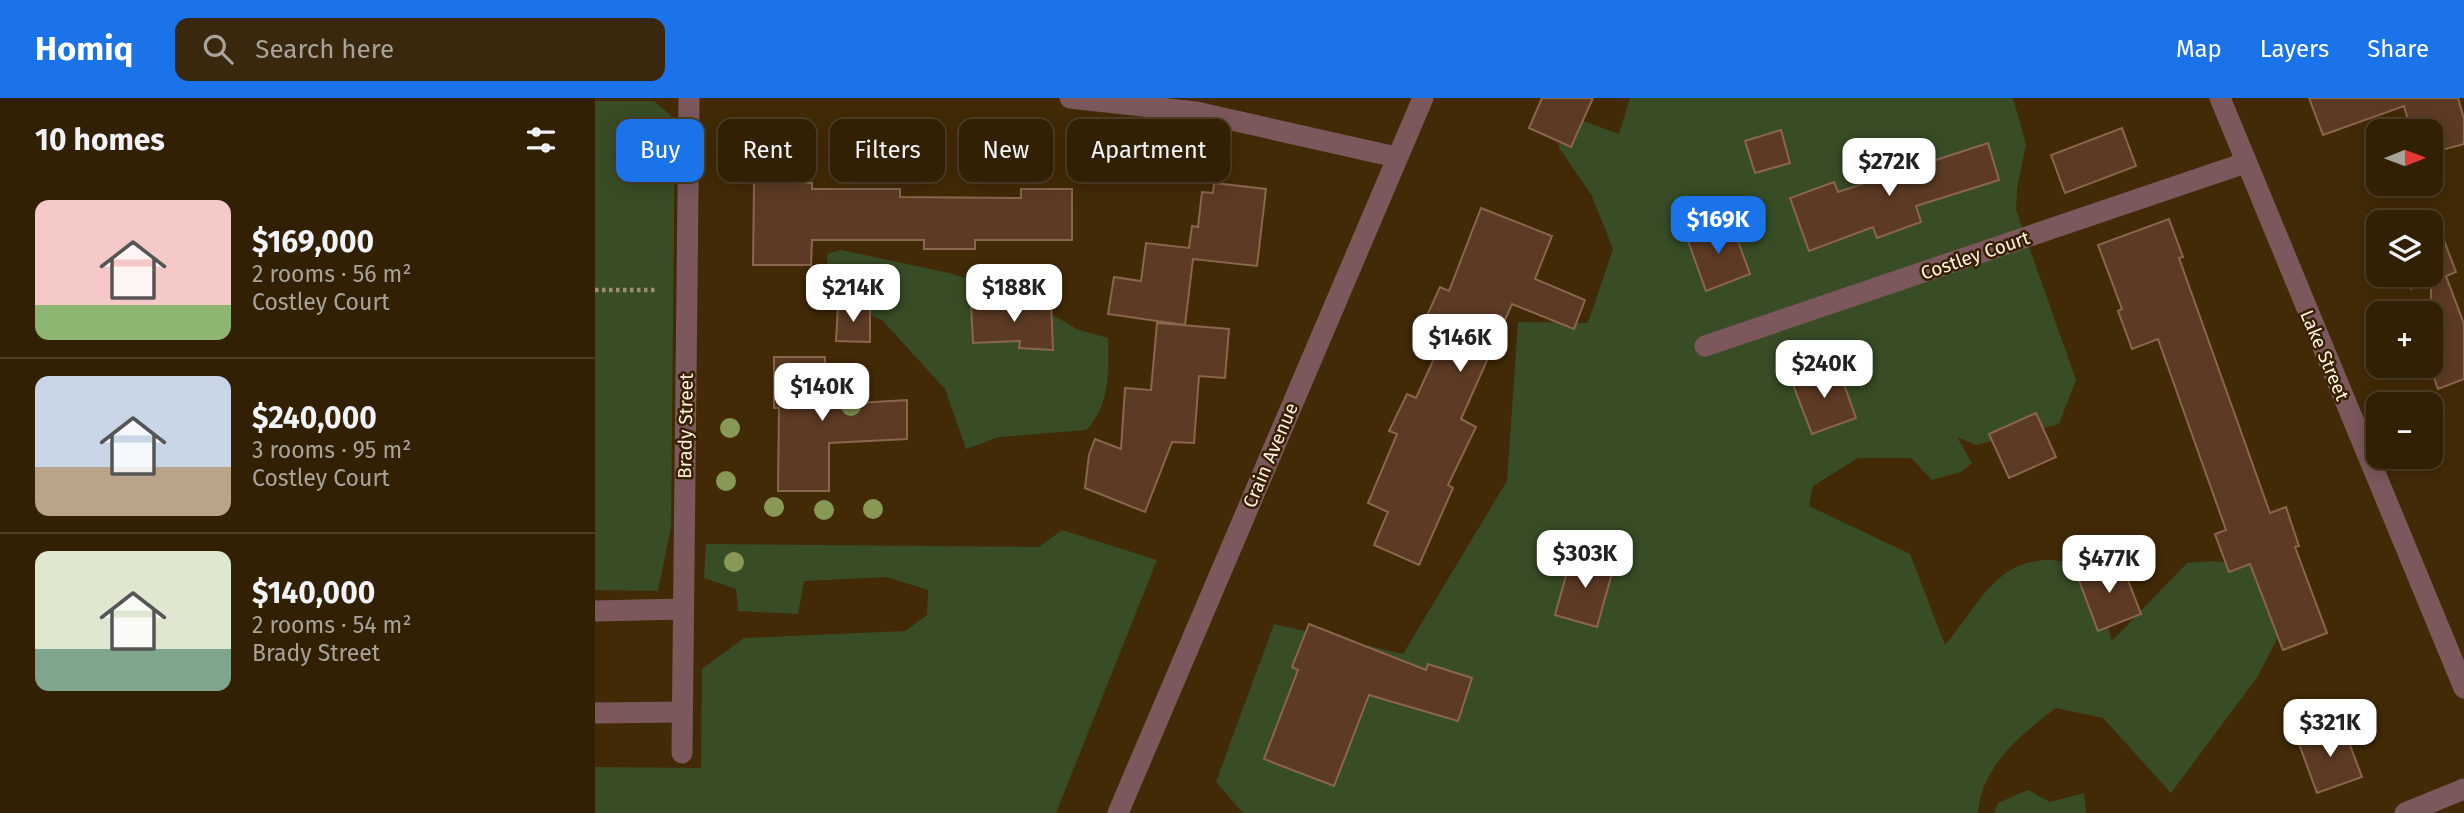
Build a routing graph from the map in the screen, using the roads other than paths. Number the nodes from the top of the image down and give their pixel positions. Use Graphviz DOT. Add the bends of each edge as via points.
graph roads {
  1 [pos="689,98"];
  2 [pos="1070,98"];
  3 [pos="1423,98"];
  4 [pos="2220,98"];
  5 [pos="1396,157"];
  6 [pos="2245,163"];
  7 [pos="1705,346"];
  8 [pos="683,609"];
  9 [pos="595,611"];
  10 [pos="2464,688"];
  11 [pos="682,712"];
  12 [pos="595,713"];
  13 [pos="682,753"];
  14 [pos="2464,789"];
  15 [pos="1118,813"];
  16 [pos="2406,813"];
  1 -- 8 [label="street, Brady Street"];
  2 -- 5 [label="street" via="1196,112"];
  3 -- 5 [label="street, Crain Avenue"];
  4 -- 6 [label="street, Lake Street"];
  5 -- 15 [label="street, Crain Avenue"];
  6 -- 7 [label="street, Costley Court"];
  6 -- 10 [label="street, Lake Street"];
  8 -- 9 [label="street"];
  8 -- 11 [label="street, Brady Street"];
  11 -- 12 [label="street"];
  11 -- 13 [label="street, Brady Street"];
  14 -- 16 [label="street"];
}
